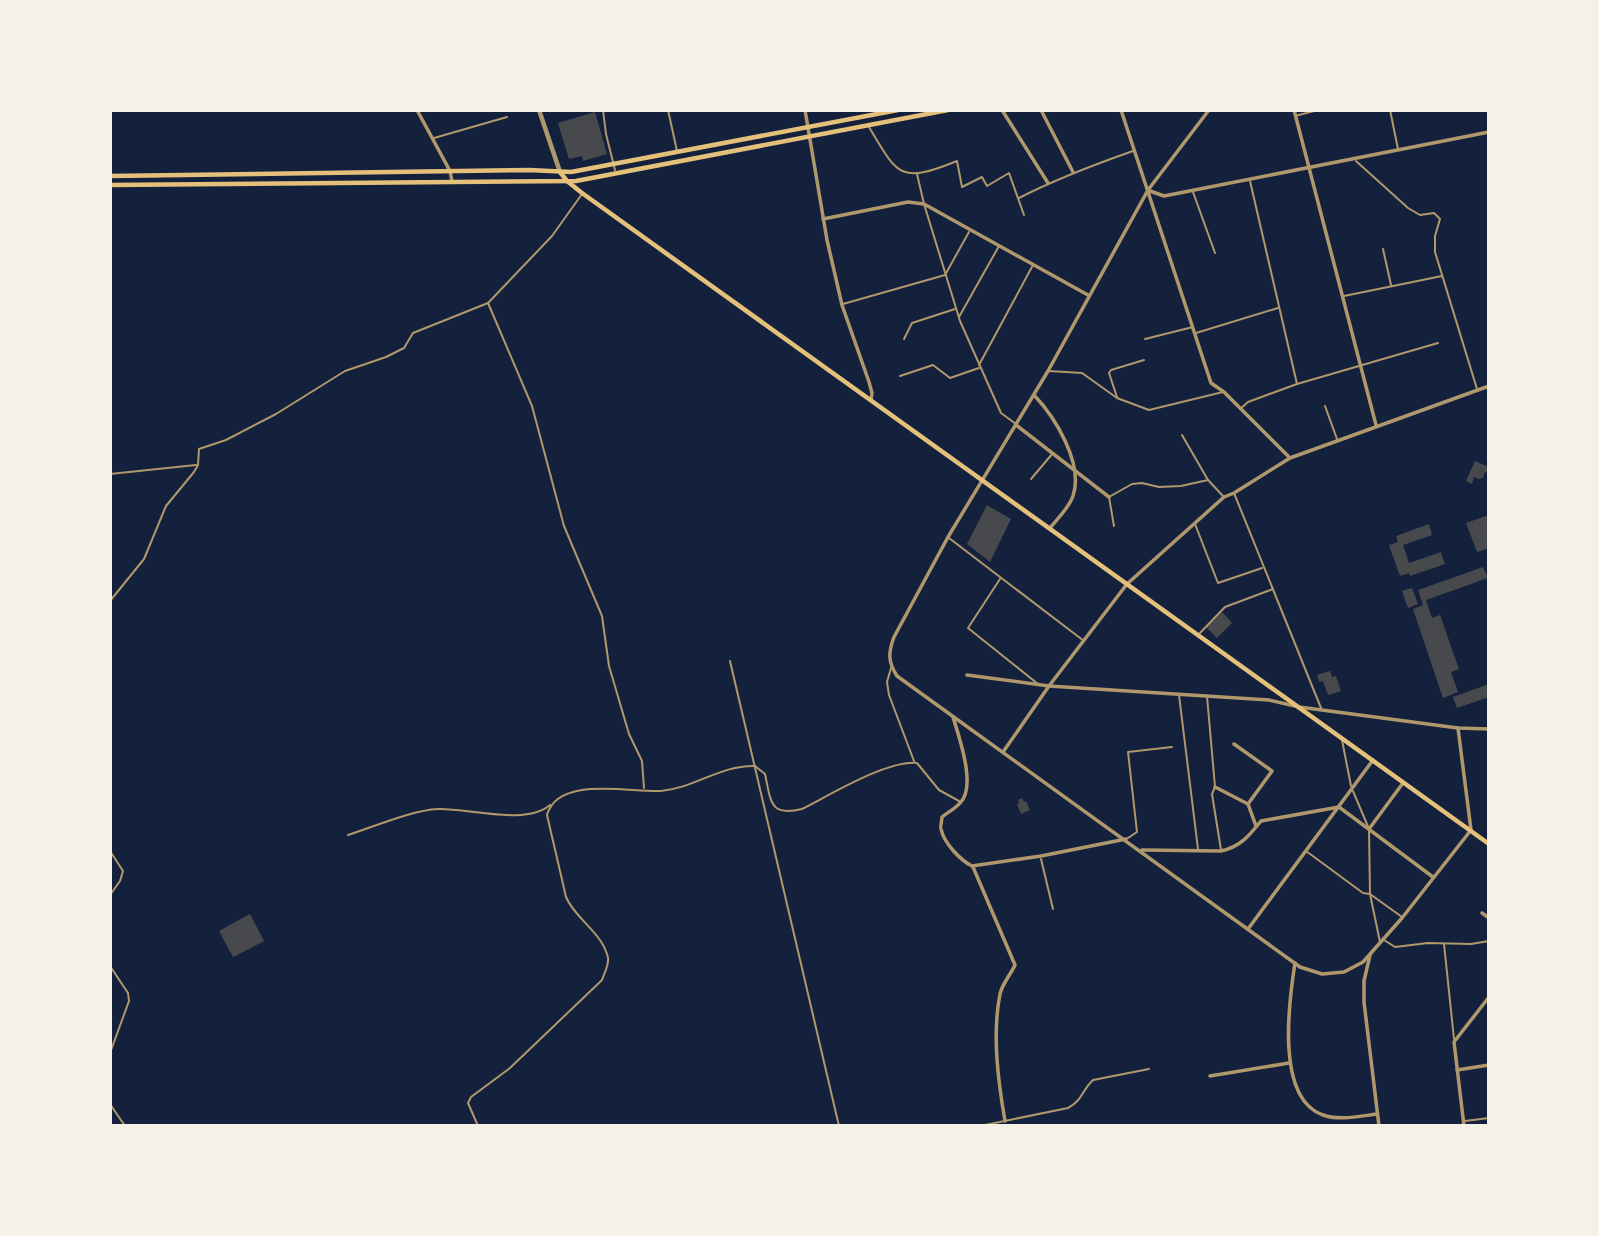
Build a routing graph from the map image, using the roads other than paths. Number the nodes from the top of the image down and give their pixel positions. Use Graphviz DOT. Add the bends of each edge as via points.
graph roads {
  1 [pos="417,110"];
  2 [pos="539,110"];
  3 [pos="603,110"];
  4 [pos="667,110"];
  5 [pos="805,110"];
  6 [pos="898,110"];
  7 [pos="948,110"];
  8 [pos="1002,110"];
  9 [pos="1041,110"];
  10 [pos="1121,110"];
  11 [pos="1209,110"];
  12 [pos="1294,110"];
  13 [pos="1318,110"];
  14 [pos="1390,110"];
  15 [pos="1296,116"];
  16 [pos="507,117"];
  17 [pos="868,126"];
  18 [pos="807,128"];
  19 [pos="1489,132"];
  20 [pos="808,137"];
  21 [pos="432,138"];
  22 [pos="1135,150"];
  23 [pos="1398,150"];
  24 [pos="678,152"];
  25 [pos="1354,159"];
  26 [pos="614,165"];
  27 [pos="1308,168"];
  28 [pos="450,172"];
  29 [pos="560,172"];
  30 [pos="1073,172"];
  31 [pos="917,174"];
  32 [pos="617,175"];
  33 [pos="110,176"];
  34 [pos="1250,180"];
  35 [pos="452,181"];
  36 [pos="567,181"];
  37 [pos="1048,183"];
  38 [pos="110,185"];
  39 [pos="1149,190"];
  40 [pos="1193,191"];
  41 [pos="582,193"];
  42 [pos="1018,198"];
  43 [pos="924,204"];
  44 [pos="1024,215"];
  45 [pos="824,219"];
  46 [pos="971,229"];
  47 [pos="1000,245"];
  48 [pos="1383,249"];
  49 [pos="1215,253"];
  50 [pos="1034,264"];
  51 [pos="945,275"];
  52 [pos="1443,275"];
  53 [pos="1391,286"];
  54 [pos="1088,295"];
  55 [pos="1343,297"];
  56 [pos="488,303"];
  57 [pos="842,304"];
  58 [pos="1279,308"];
  59 [pos="956,309"];
  60 [pos="959,317"];
  61 [pos="1194,327"];
  62 [pos="1196,334"];
  63 [pos="904,339"];
  64 [pos="1145,339"];
  65 [pos="1437,342"];
  66 [pos="1144,360"];
  67 [pos="980,366"];
  68 [pos="1361,367"];
  69 [pos="1048,371"];
  70 [pos="900,376"];
  71 [pos="1297,384"];
  72 [pos="1489,386"];
  73 [pos="1477,390"];
  74 [pos="1224,392"];
  75 [pos="1034,395"];
  76 [pos="1117,398"];
  77 [pos="871,400"];
  78 [pos="1325,406"];
  79 [pos="1240,409"];
  80 [pos="1016,425"];
  81 [pos="1376,425"];
  82 [pos="1182,435"];
  83 [pos="1337,440"];
  84 [pos="1053,453"];
  85 [pos="1290,458"];
  86 [pos="198,465"];
  87 [pos="1072,467"];
  88 [pos="110,474"];
  89 [pos="1031,479"];
  90 [pos="982,480"];
  91 [pos="1208,480"];
  92 [pos="1234,493"];
  93 [pos="1109,497"];
  94 [pos="1224,497"];
  95 [pos="1195,523"];
  96 [pos="1114,526"];
  97 [pos="1050,528"];
  98 [pos="948,537"];
  99 [pos="1264,568"];
  100 [pos="1001,577"];
  101 [pos="1127,584"];
  102 [pos="1273,589"];
  103 [pos="110,601"];
  104 [pos="1198,634"];
  105 [pos="1085,641"];
  106 [pos="730,661"];
  107 [pos="891,667"];
  108 [pos="967,676"];
  109 [pos="1039,685"];
  110 [pos="1049,686"];
  111 [pos="1179,694"];
  112 [pos="1207,696"];
  113 [pos="1299,707"];
  114 [pos="1321,709"];
  115 [pos="952,716"];
  116 [pos="1458,728"];
  117 [pos="1489,729"];
  118 [pos="1341,738"];
  119 [pos="1234,744"];
  120 [pos="1172,747"];
  121 [pos="1003,752"];
  122 [pos="1373,760"];
  123 [pos="917,763"];
  124 [pos="755,766"];
  125 [pos="1404,782"];
  126 [pos="1215,787"];
  127 [pos="644,789"];
  128 [pos="1352,789"];
  129 [pos="962,802"];
  130 [pos="550,804"];
  131 [pos="1248,804"];
  132 [pos="1339,807"];
  133 [pos="1256,827"];
  134 [pos="1369,829"];
  135 [pos="1471,831"];
  136 [pos="348,835"];
  137 [pos="1126,839"];
  138 [pos="1489,844"];
  139 [pos="110,850"];
  140 [pos="1140,850"];
  141 [pos="1198,851"];
  142 [pos="1221,851"];
  143 [pos="1306,851"];
  144 [pos="1041,856"];
  145 [pos="972,866"];
  146 [pos="1434,878"];
  147 [pos="1370,894"];
  148 [pos="110,895"];
  149 [pos="1053,909"];
  150 [pos="1482,913"];
  151 [pos="1402,918"];
  152 [pos="1489,918"];
  153 [pos="1248,929"];
  154 [pos="1489,941"];
  155 [pos="1382,942"];
  156 [pos="1444,943"];
  157 [pos="1370,953"];
  158 [pos="1295,963"];
  159 [pos="110,966"];
  160 [pos="1489,997"];
  161 [pos="1454,1042"];
  162 [pos="110,1054"];
  163 [pos="1289,1063"];
  164 [pos="1489,1065"];
  165 [pos="1149,1069"];
  166 [pos="1457,1070"];
  167 [pos="1210,1076"];
  168 [pos="110,1104"];
  169 [pos="1377,1114"];
  170 [pos="1489,1118"];
  171 [pos="1005,1121"];
  172 [pos="1464,1123"];
  173 [pos="125,1126"];
  174 [pos="478,1126"];
  175 [pos="839,1126"];
  176 [pos="980,1126"];
  177 [pos="1379,1126"];
  1 -- 21 [label="street"];
  2 -- 29 [label="street"];
  3 -- 26 [label="lane"];
  4 -- 24 [label="lane"];
  5 -- 18 [label="street"];
  6 -- 18 [label="main road"];
  7 -- 17 [label="main road"];
  8 -- 37 [label="street"];
  9 -- 30 [label="street"];
  10 -- 22 [label="street"];
  11 -- 39 [label="street"];
  12 -- 15 [label="street"];
  13 -- 15 [label="lane"];
  14 -- 23 [label="lane"];
  15 -- 27 [label="street"];
  16 -- 21 [label="lane"];
  17 -- 20 [label="main road"];
  17 -- 31 [label="lane" via="887,158 902,172"];
  18 -- 20 [label="street"];
  18 -- 24 [label="main road"];
  19 -- 23 [label="street"];
  20 -- 32 [label="main road"];
  20 -- 45 [label="street"];
  21 -- 28 [label="street"];
  22 -- 30 [label="lane"];
  22 -- 39 [label="street"];
  23 -- 25 [label="street"];
  24 -- 26 [label="main road"];
  25 -- 27 [label="street"];
  25 -- 52 [label="lane" via="1408,208 1420,215 1434,213 1440,219 1435,252"];
  26 -- 29 [label="main road"];
  26 -- 32 [label="lane"];
  27 -- 34 [label="street"];
  27 -- 55 [label="street"];
  28 -- 29 [label="main road"];
  28 -- 33 [label="main road"];
  28 -- 35 [label="street"];
  29 -- 36 [label="main road"];
  30 -- 37 [label="lane"];
  31 -- 42 [label="lane" via="957,161 962,187 982,177 987,186 1009,173"];
  31 -- 43 [label="lane"];
  32 -- 36 [label="main road"];
  34 -- 40 [label="street"];
  34 -- 58 [label="lane"];
  35 -- 36 [label="main road"];
  35 -- 38 [label="main road"];
  36 -- 41 [label="main road"];
  37 -- 42 [label="lane"];
  39 -- 40 [label="street" via="1164,196"];
  39 -- 54 [label="street"];
  39 -- 61 [label="street"];
  40 -- 49 [label="lane"];
  41 -- 56 [label="lane" via="552,236"];
  41 -- 77 [label="main road"];
  42 -- 44 [label="lane"];
  43 -- 45 [label="street" via="908,202"];
  43 -- 46 [label="street"];
  43 -- 51 [label="lane"];
  45 -- 57 [label="street"];
  46 -- 47 [label="street"];
  46 -- 51 [label="lane"];
  47 -- 50 [label="street"];
  47 -- 60 [label="lane"];
  48 -- 53 [label="lane"];
  50 -- 54 [label="street"];
  50 -- 67 [label="lane"];
  51 -- 57 [label="lane"];
  51 -- 59 [label="lane"];
  52 -- 53 [label="lane"];
  52 -- 73 [label="lane"];
  53 -- 55 [label="lane"];
  54 -- 69 [label="street"];
  55 -- 68 [label="street"];
  56 -- 86 [label="lane" via="413,333 404,348 345,371 276,414 199,449"];
  56 -- 127 [label="lane" via="532,406 564,526 602,616 609,666 642,761"];
  57 -- 77 [label="street"];
  58 -- 62 [label="lane"];
  58 -- 71 [label="lane"];
  59 -- 60 [label="lane"];
  59 -- 63 [label="lane" via="912,323"];
  60 -- 67 [label="lane"];
  61 -- 62 [label="street"];
  61 -- 64 [label="lane"];
  62 -- 74 [label="street" via="1210,383"];
  65 -- 68 [label="lane"];
  66 -- 76 [label="lane" via="1111,370"];
  67 -- 70 [label="lane" via="950,378 933,365"];
  67 -- 80 [label="lane" via="1001,413"];
  68 -- 71 [label="lane"];
  68 -- 81 [label="street"];
  69 -- 75 [label="street"];
  69 -- 76 [label="lane" via="1082,373"];
  71 -- 79 [label="lane"];
  72 -- 73 [label="street"];
  73 -- 81 [label="street"];
  74 -- 76 [label="lane" via="1149,410"];
  74 -- 79 [label="street"];
  75 -- 80 [label="street"];
  75 -- 87 [label="street" via="1065,440"];
  77 -- 90 [label="main road"];
  78 -- 83 [label="lane"];
  79 -- 85 [label="street"];
  80 -- 84 [label="street"];
  80 -- 90 [label="street"];
  81 -- 83 [label="street"];
  82 -- 91 [label="lane"];
  83 -- 85 [label="street"];
  84 -- 87 [label="street"];
  84 -- 89 [label="lane"];
  85 -- 92 [label="street"];
  86 -- 88 [label="lane"];
  86 -- 103 [label="lane" via="166,506 144,559"];
  87 -- 93 [label="street"];
  87 -- 97 [label="street" via="1073,496"];
  90 -- 97 [label="main road"];
  90 -- 98 [label="street"];
  91 -- 93 [label="lane" via="1170,486 1132,484"];
  91 -- 94 [label="lane"];
  92 -- 94 [label="street"];
  92 -- 99 [label="lane"];
  93 -- 96 [label="lane"];
  94 -- 95 [label="street"];
  95 -- 99 [label="lane" via="1218,583"];
  95 -- 101 [label="street"];
  97 -- 101 [label="main road"];
  98 -- 100 [label="lane"];
  98 -- 107 [label="street" via="888,651"];
  99 -- 102 [label="lane"];
  100 -- 105 [label="lane"];
  100 -- 109 [label="lane" via="968,628"];
  101 -- 104 [label="main road"];
  101 -- 105 [label="street"];
  102 -- 104 [label="lane" via="1225,607"];
  102 -- 114 [label="lane"];
  104 -- 113 [label="main road"];
  105 -- 110 [label="street"];
  106 -- 124 [label="lane"];
  107 -- 115 [label="street"];
  107 -- 123 [label="lane" via="889,695"];
  108 -- 109 [label="street"];
  109 -- 110 [label="street"];
  110 -- 111 [label="street"];
  110 -- 121 [label="street"];
  111 -- 112 [label="street"];
  111 -- 141 [label="lane"];
  112 -- 113 [label="street"];
  112 -- 126 [label="lane"];
  113 -- 114 [label="street"];
  113 -- 118 [label="main road"];
  114 -- 116 [label="street"];
  115 -- 121 [label="street"];
  115 -- 129 [label="street" via="967,777"];
  116 -- 117 [label="street"];
  116 -- 135 [label="street"];
  118 -- 122 [label="main road"];
  118 -- 128 [label="lane"];
  119 -- 131 [label="street" via="1272,771"];
  120 -- 137 [label="lane" via="1128,752 1137,832"];
  121 -- 137 [label="street"];
  122 -- 125 [label="main road"];
  122 -- 128 [label="street"];
  123 -- 124 [label="lane" via="873,774 792,812 772,806 765,774"];
  123 -- 129 [label="lane" via="939,790"];
  124 -- 127 [label="lane" via="731,768 676,788"];
  124 -- 175 [label="lane"];
  125 -- 134 [label="street"];
  125 -- 135 [label="main road"];
  126 -- 131 [label="street"];
  126 -- 142 [label="lane" via="1212,794"];
  127 -- 130 [label="lane" via="579,790"];
  128 -- 132 [label="street"];
  128 -- 134 [label="lane"];
  129 -- 145 [label="street" via="942,817 940,829 954,853"];
  130 -- 136 [label="lane" via="544,810 509,816 428,810"];
  130 -- 174 [label="lane" via="548,815 566,897 597,936 608,959 606,969 602,980 510,1068 471,1097 468,1103"];
  131 -- 133 [label="street"];
  132 -- 133 [label="street" via="1261,821"];
  132 -- 134 [label="street"];
  132 -- 143 [label="street"];
  133 -- 142 [label="street" via="1234,849"];
  134 -- 146 [label="street"];
  134 -- 147 [label="lane"];
  135 -- 138 [label="main road"];
  135 -- 146 [label="street"];
  137 -- 140 [label="street"];
  137 -- 144 [label="street"];
  139 -- 148 [label="lane" via="123,871"];
  140 -- 141 [label="street"];
  140 -- 153 [label="street"];
  141 -- 142 [label="street"];
  143 -- 147 [label="lane" via="1363,894"];
  143 -- 153 [label="street"];
  144 -- 145 [label="street"];
  144 -- 149 [label="lane"];
  145 -- 171 [label="street" via="1016,965 1000,992 997,1038"];
  146 -- 151 [label="street"];
  147 -- 151 [label="lane"];
  147 -- 155 [label="lane"];
  150 -- 152 [label="street"];
  151 -- 155 [label="street"];
  153 -- 158 [label="street"];
  154 -- 156 [label="lane"];
  155 -- 156 [label="lane" via="1395,947"];
  155 -- 157 [label="street"];
  156 -- 161 [label="lane"];
  157 -- 158 [label="street" via="1355,968 1336,973 1313,973"];
  157 -- 169 [label="street" via="1364,1002"];
  158 -- 163 [label="street"];
  159 -- 162 [label="lane" via="129,1001"];
  160 -- 161 [label="street"];
  161 -- 166 [label="street"];
  163 -- 167 [label="street"];
  163 -- 169 [label="street" via="1309,1108 1338,1118"];
  164 -- 166 [label="street"];
  165 -- 171 [label="lane" via="1093,1080 1078,1103 1068,1108"];
  166 -- 172 [label="street"];
  168 -- 173 [label="lane"];
  169 -- 177 [label="street"];
  170 -- 172 [label="lane"];
  171 -- 176 [label="lane"];
}
